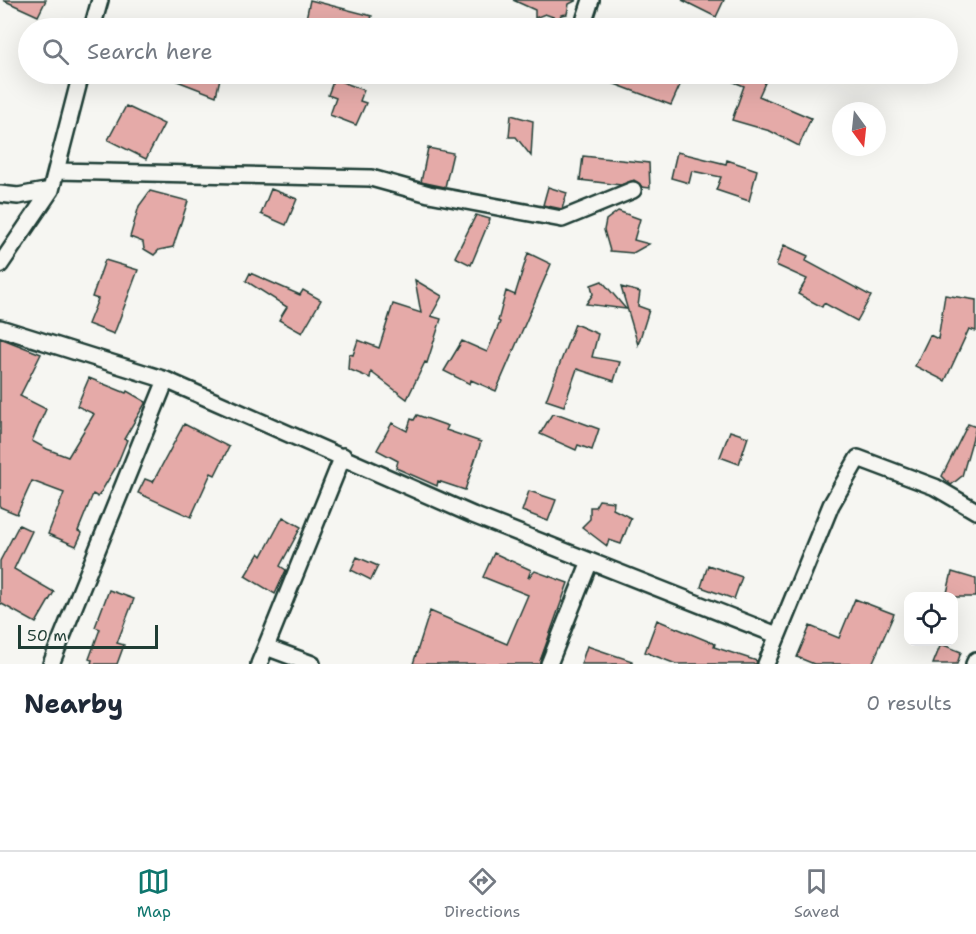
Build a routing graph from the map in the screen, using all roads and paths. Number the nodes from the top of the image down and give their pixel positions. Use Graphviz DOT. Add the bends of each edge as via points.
graph roads {
  1 [pos="100,0"];
  2 [pos="591,0"];
  3 [pos="95,18"];
  4 [pos="585,18"];
  5 [pos="78,84"];
  6 [pos="56,171"];
  7 [pos="51,190"];
  8 [pos="633,190"];
  9 [pos="0,194"];
  10 [pos="0,265"];
  11 [pos="0,328"];
  12 [pos="166,380"];
  13 [pos="343,456"];
  14 [pos="976,511"];
  15 [pos="590,561"];
  16 [pos="777,635"];
  17 [pos="266,647"];
  18 [pos="976,660"];
  19 [pos="51,664"];
  20 [pos="259,664"];
  21 [pos="312,664"];
  22 [pos="549,664"];
  23 [pos="766,664"];
  24 [pos="974,664"];
  1 -- 3 [label="street"];
  2 -- 4 [label="street"];
  5 -- 6 [label="street"];
  6 -- 7 [label="street"];
  6 -- 8 [label="street" via="371,178 429,194 562,219"];
  7 -- 9 [label="street" via="18,196"];
  7 -- 10 [label="street"];
  11 -- 12 [label="street"];
  12 -- 13 [label="street"];
  12 -- 19 [label="street"];
  13 -- 15 [label="street" via="473,515"];
  13 -- 17 [label="street"];
  14 -- 16 [label="street" via="934,487 858,458 831,505"];
  15 -- 16 [label="street"];
  15 -- 22 [label="street"];
  16 -- 23 [label="street"];
  17 -- 20 [label="street"];
  17 -- 21 [label="street"];
  18 -- 24 [label="street"];
}
